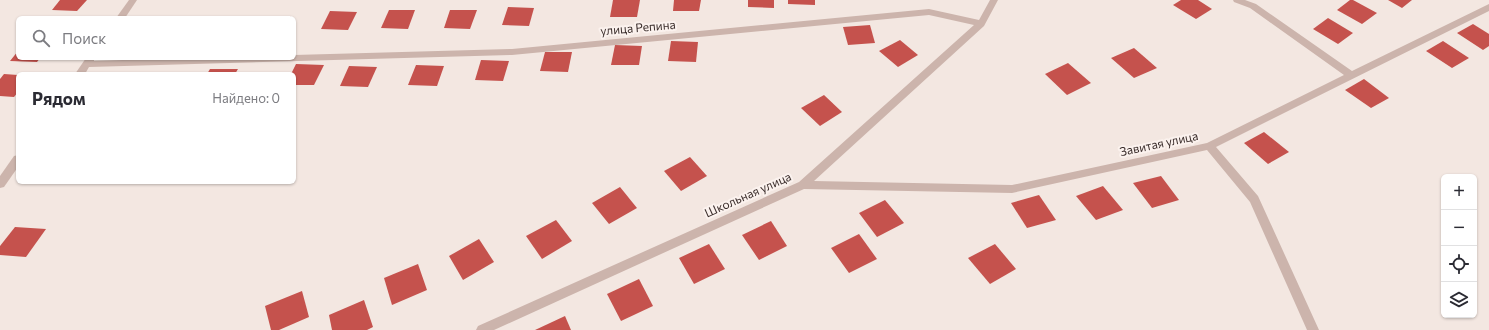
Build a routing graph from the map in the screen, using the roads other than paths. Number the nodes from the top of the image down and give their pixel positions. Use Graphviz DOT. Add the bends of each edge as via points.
graph roads {
  1 [pos="133,0"];
  2 [pos="994,0"];
  3 [pos="1237,0"];
  4 [pos="1489,7"];
  5 [pos="121,16"];
  6 [pos="981,24"];
  7 [pos="296,58"];
  8 [pos="156,60"];
  9 [pos="89,61"];
  10 [pos="81,72"];
  11 [pos="1351,75"];
  12 [pos="1209,146"];
  13 [pos="16,162"];
  14 [pos="0,184"];
  15 [pos="803,185"];
  16 [pos="482,330"];
  17 [pos="1313,330"];
  1 -- 5 [label="street"];
  2 -- 6 [label="street, Школьная улица"];
  3 -- 11 [label="street" via="1253,6"];
  4 -- 11 [label="street, Завитая улица"];
  6 -- 7 [label="street, улица Репина" via="929,12 512,52"];
  6 -- 15 [label="street, Школьная улица"];
  8 -- 9 [label="street"];
  9 -- 10 [label="street"];
  11 -- 12 [label="street, Завитая улица"];
  12 -- 15 [label="street, Завитая улица" via="1012,189"];
  12 -- 17 [label="street" via="1254,199"];
  13 -- 14 [label="street"];
  15 -- 16 [label="street, Школьная улица"];
}
